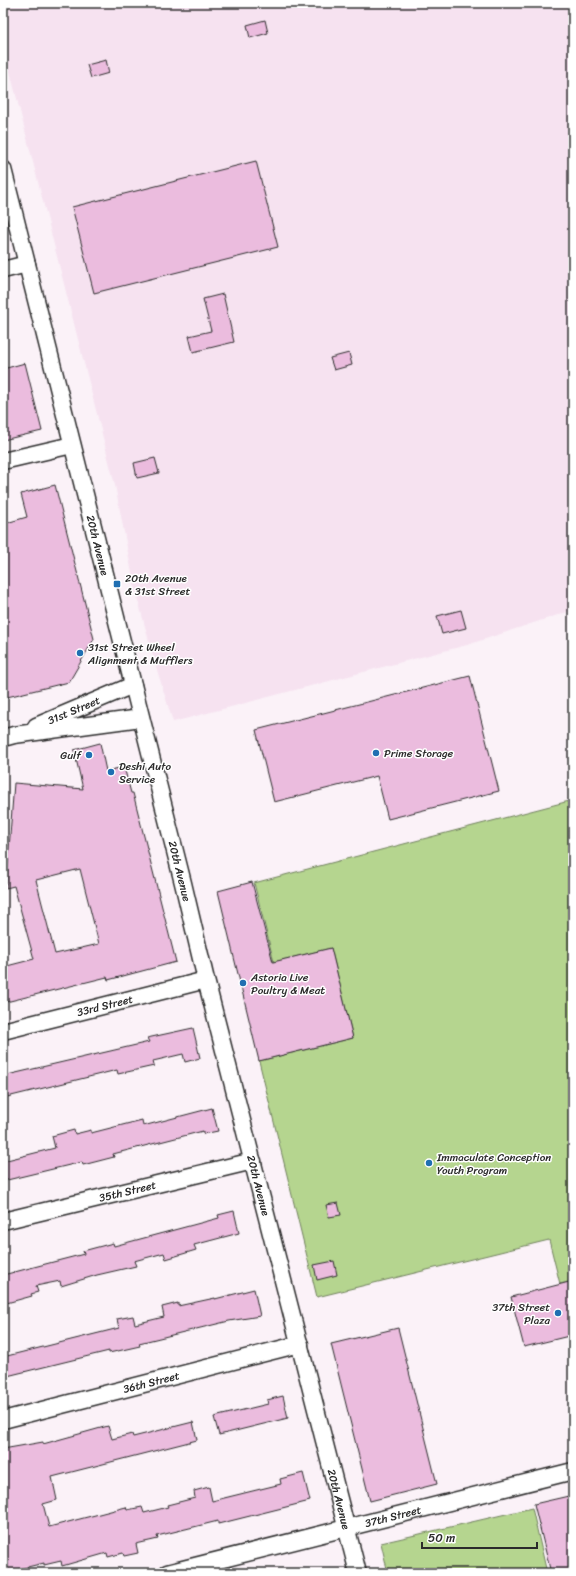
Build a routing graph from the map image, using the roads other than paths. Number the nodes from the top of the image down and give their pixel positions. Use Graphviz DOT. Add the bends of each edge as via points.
graph roads {
  1 [pos="3,169"];
  2 [pos="27,264"];
  3 [pos="3,270"];
  4 [pos="72,445"];
  5 [pos="3,461"];
  6 [pos="133,686"];
  7 [pos="141,718"];
  8 [pos="8,736"];
  9 [pos="206,980"];
  10 [pos="3,1031"];
  11 [pos="253,1161"];
  12 [pos="3,1221"];
  13 [pos="300,1344"];
  14 [pos="3,1420"];
  15 [pos="573,1471"];
  16 [pos="347,1528"];
  17 [pos="167,1573"];
  18 [pos="358,1573"];
  1 -- 2 [label="street, 20th Avenue"];
  2 -- 3 [label="street"];
  2 -- 4 [label="street, 20th Avenue"];
  4 -- 5 [label="street"];
  4 -- 6 [label="street, 20th Avenue"];
  6 -- 7 [label="street, 20th Avenue"];
  6 -- 8 [label="street, 31st Street"];
  7 -- 8 [label="street, 31st Street"];
  7 -- 9 [label="street, 20th Avenue"];
  9 -- 10 [label="street, 33rd Street"];
  9 -- 11 [label="street, 20th Avenue"];
  11 -- 12 [label="street, 35th Street"];
  11 -- 13 [label="street, 20th Avenue"];
  13 -- 14 [label="street, 36th Street"];
  13 -- 16 [label="street, 20th Avenue"];
  15 -- 16 [label="street, 37th Street"];
  16 -- 17 [label="street, 37th Street"];
  16 -- 18 [label="street, 20th Avenue"];
}
